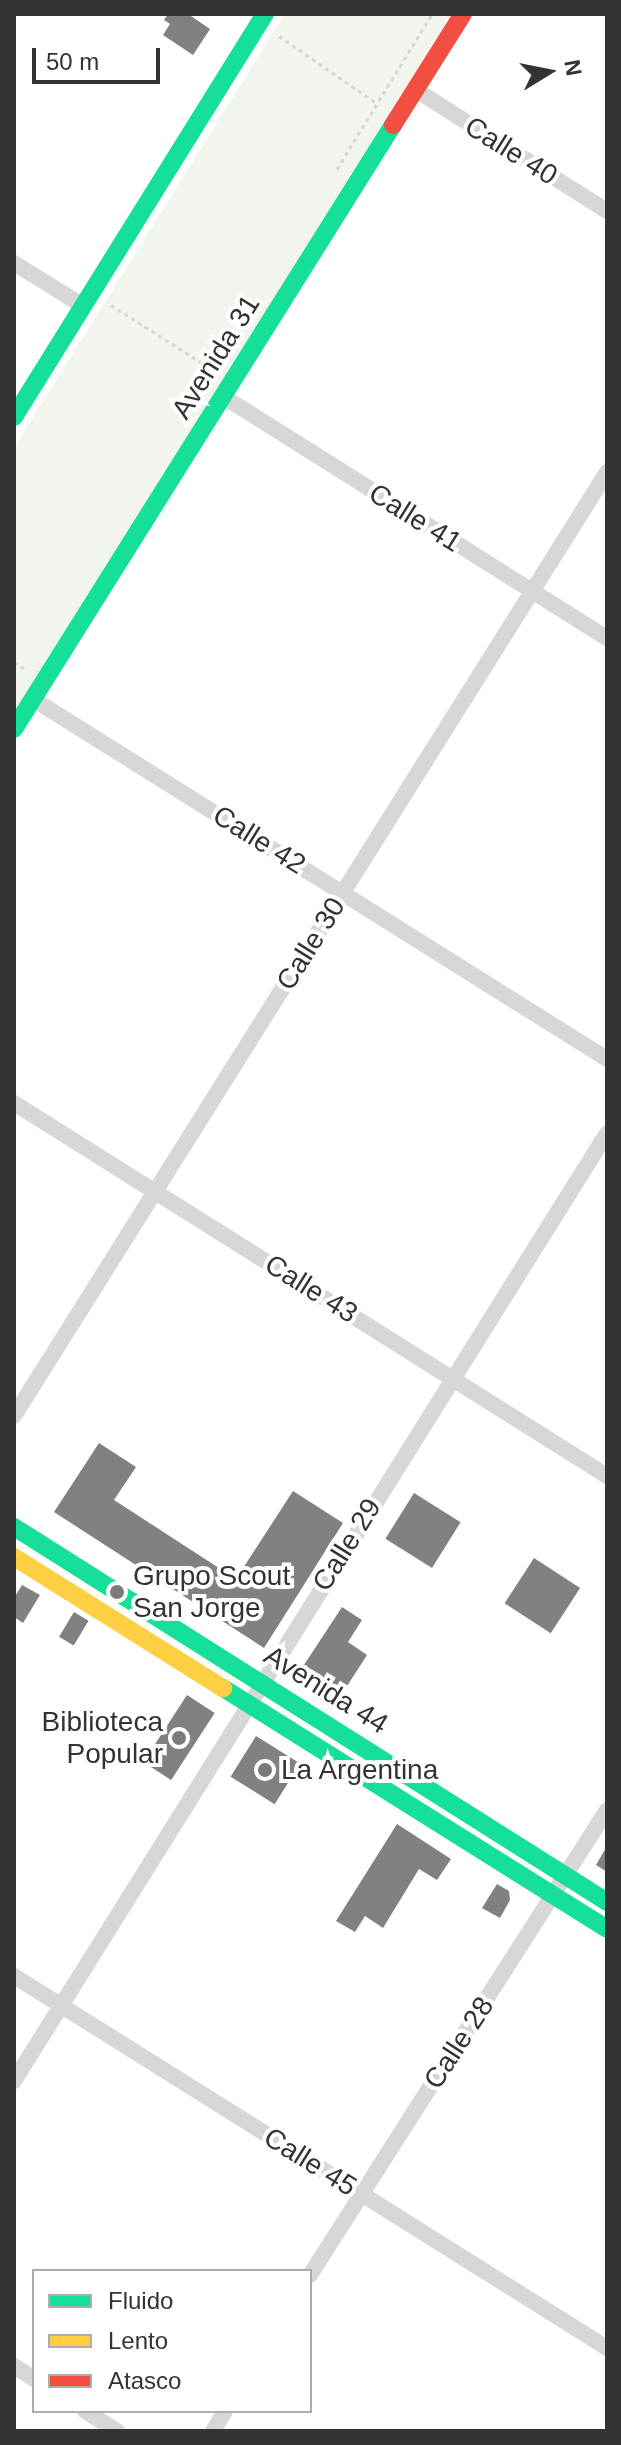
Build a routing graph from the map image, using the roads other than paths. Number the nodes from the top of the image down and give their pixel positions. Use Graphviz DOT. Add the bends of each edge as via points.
graph roads {
  1 [pos="463,14"];
  2 [pos="262,18"];
  3 [pos="416,90"];
  4 [pos="607,211"];
  5 [pos="14,263"];
  6 [pos="87,299"];
  7 [pos="228,390"];
  8 [pos="14,417"];
  9 [pos="607,472"];
  10 [pos="532,591"];
  11 [pos="607,638"];
  12 [pos="33,699"];
  13 [pos="14,729"];
  14 [pos="343,893"];
  15 [pos="607,1059"];
  16 [pos="14,1103"];
  17 [pos="607,1133"];
  18 [pos="155,1191"];
  19 [pos="453,1378"];
  20 [pos="14,1416"];
  21 [pos="607,1476"];
  22 [pos="14,1527"];
  23 [pos="14,1557"];
  24 [pos="261,1683"];
  25 [pos="250,1705"];
  26 [pos="607,1810"];
  27 [pos="567,1877"];
  28 [pos="555,1896"];
  29 [pos="607,1902"];
  30 [pos="607,1929"];
  31 [pos="14,1976"];
  32 [pos="61,2006"];
  33 [pos="14,2081"];
  34 [pos="361,2194"];
  35 [pos="312,2272"];
  36 [pos="607,2348"];
  37 [pos="14,2366"];
  38 [pos="32,2378"];
  39 [pos="88,2413"];
  40 [pos="224,2413"];
  41 [pos="117,2431"];
  42 [pos="213,2431"];
  1 -- 3 [label="main road, Avenida 31"];
  2 -- 6 [label="main road"];
  3 -- 4 [label="street, Calle 40"];
  3 -- 7 [label="main road, Avenida 31"];
  5 -- 6 [label="street"];
  6 -- 8 [label="main road"];
  7 -- 10 [label="street, Calle 41"];
  7 -- 12 [label="main road, Avenida 31"];
  9 -- 10 [label="street, Calle 30"];
  10 -- 11 [label="street, Calle 41"];
  10 -- 14 [label="street, Calle 30"];
  12 -- 13 [label="main road, Avenida 31"];
  12 -- 14 [label="street, Calle 42"];
  14 -- 15 [label="street, Calle 42"];
  14 -- 18 [label="street, Calle 30"];
  16 -- 18 [label="street, Calle 43"];
  17 -- 19 [label="street, Calle 29"];
  18 -- 19 [label="street, Calle 43"];
  18 -- 20 [label="street, Calle 30"];
  19 -- 21 [label="street, Calle 43"];
  19 -- 24 [label="street, Calle 29"];
  22 -- 24 [label="main road, Avenida 44"];
  23 -- 25 [label="main road, Avenida 44"];
  24 -- 25 [label="street, Calle 29"];
  24 -- 27 [label="main road, Avenida 44"];
  25 -- 28 [label="main road, Avenida 44"];
  25 -- 32 [label="street, Calle 29"];
  26 -- 27 [label="street, Calle 28"];
  27 -- 28 [label="street, Calle 28"];
  27 -- 29 [label="main road, Avenida 44"];
  28 -- 30 [label="main road, Avenida 44"];
  28 -- 34 [label="street, Calle 28"];
  31 -- 32 [label="street, Calle 45"];
  32 -- 33 [label="street, Calle 29"];
  32 -- 34 [label="street, Calle 45"];
  34 -- 35 [label="street, Calle 28"];
  34 -- 36 [label="street, Calle 45"];
  37 -- 38 [label="street"];
  39 -- 41 [label="street"];
  40 -- 42 [label="street"];
}
